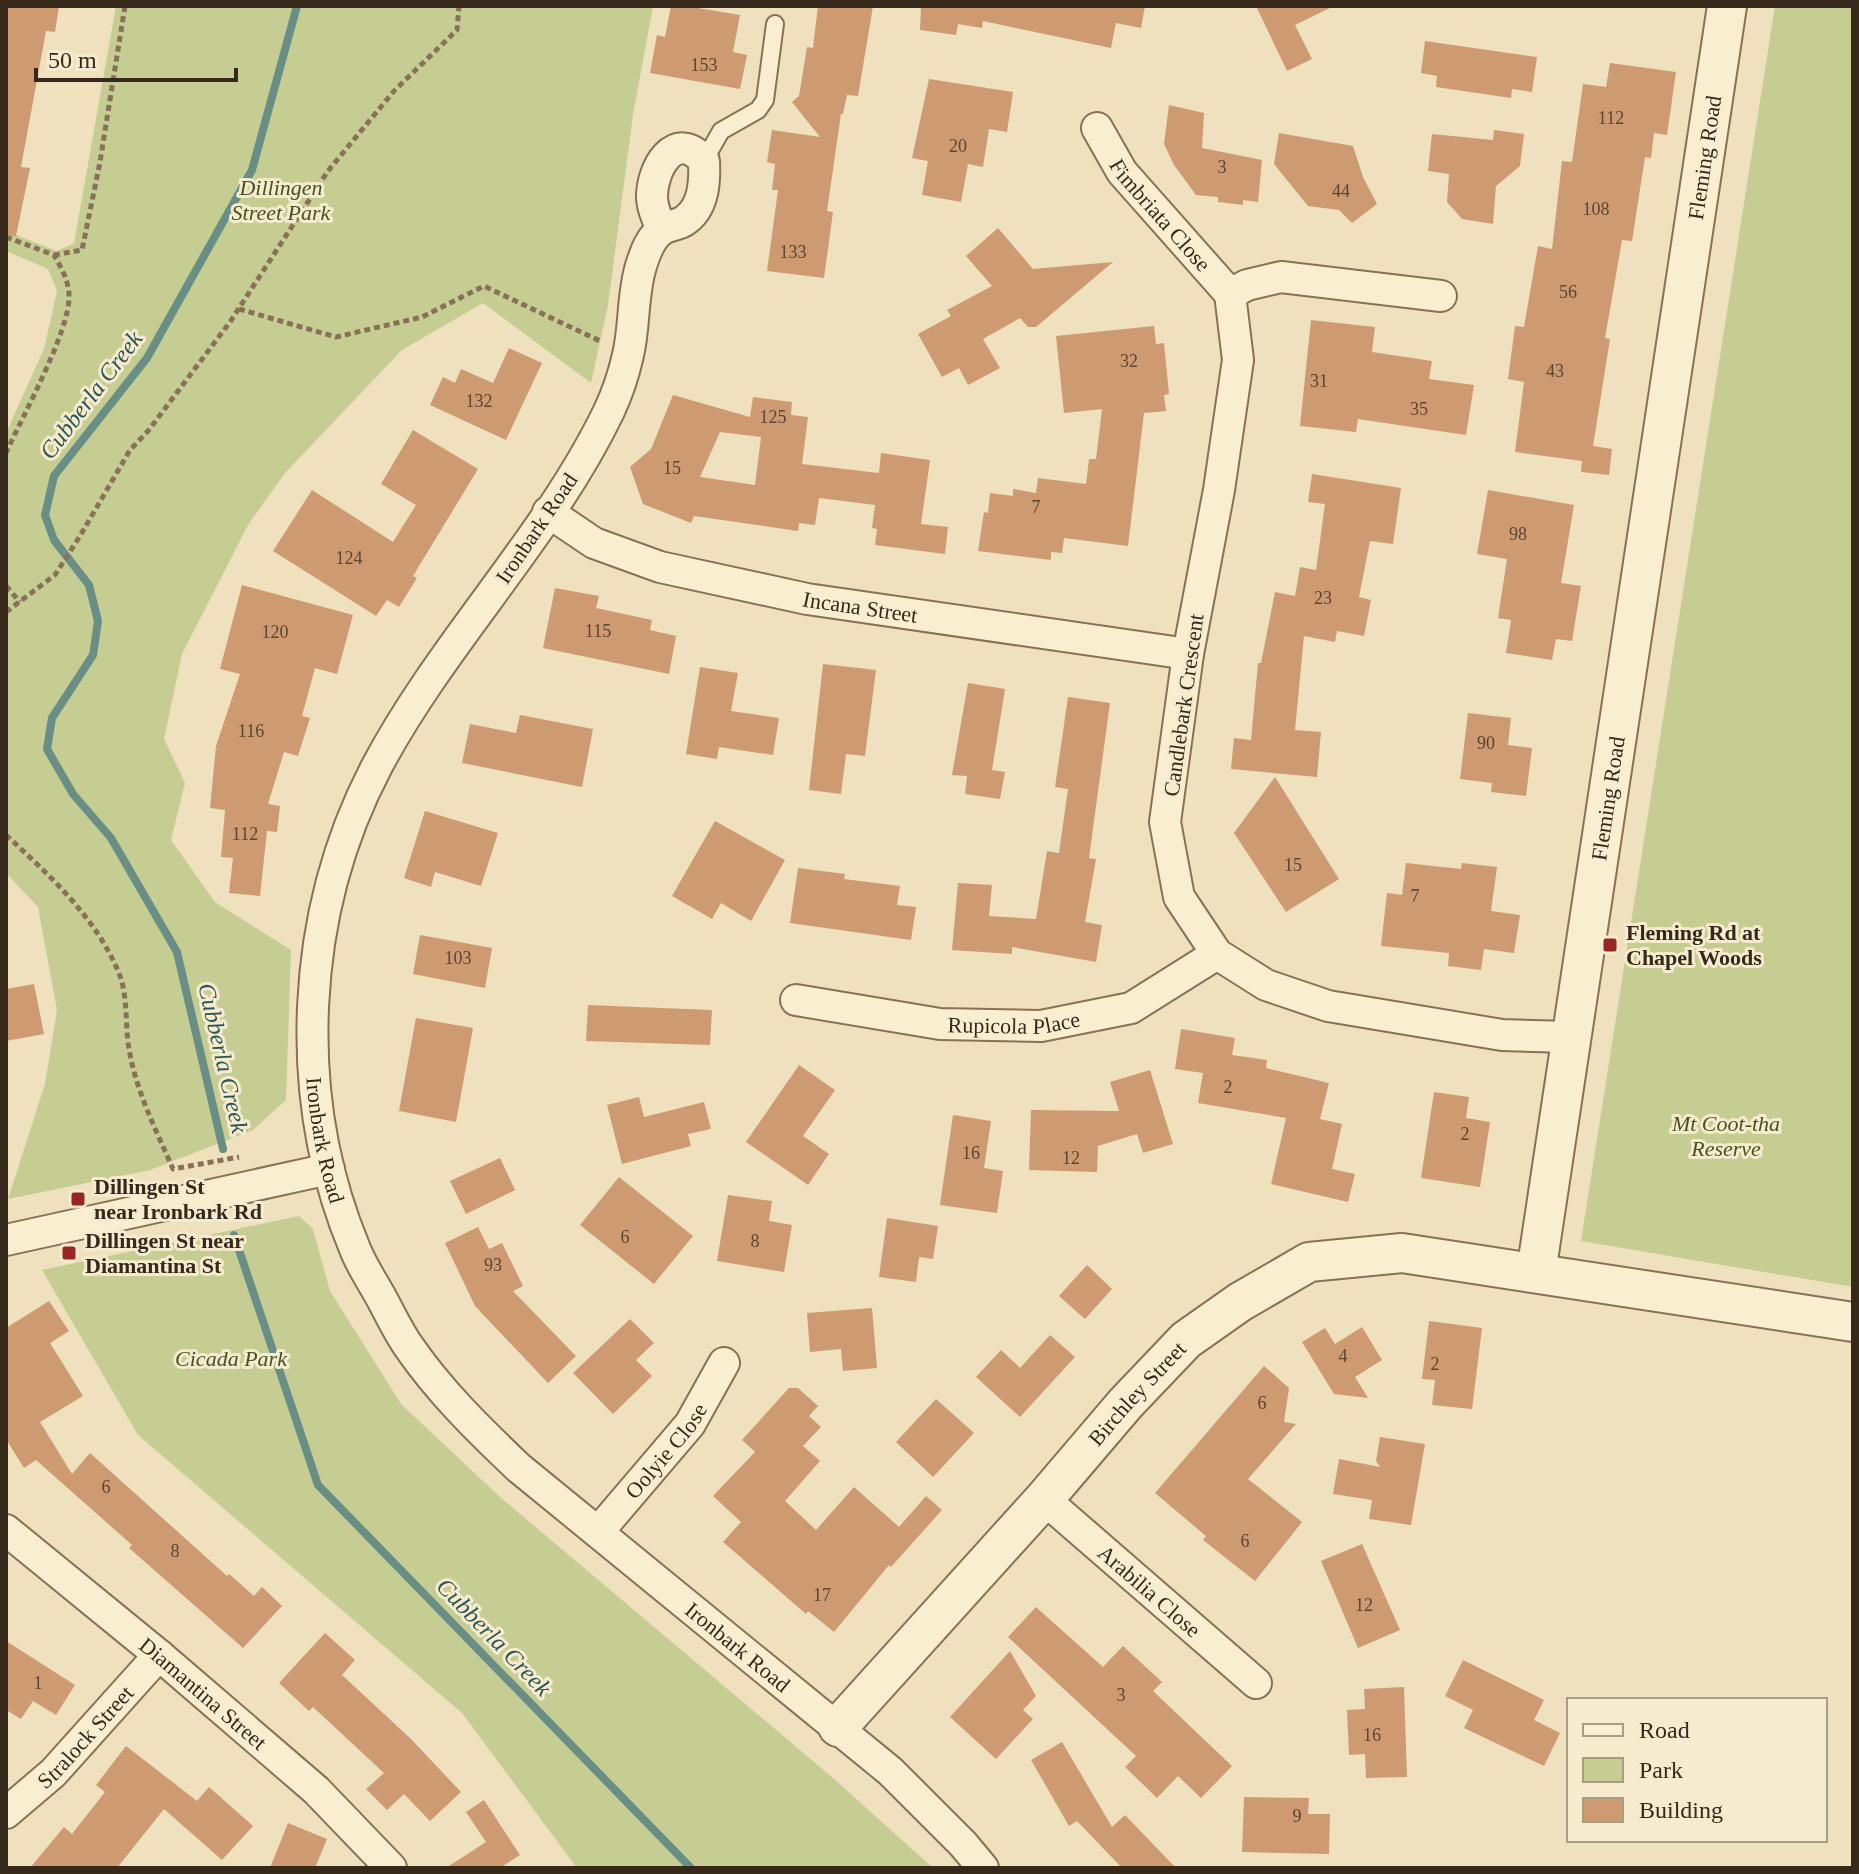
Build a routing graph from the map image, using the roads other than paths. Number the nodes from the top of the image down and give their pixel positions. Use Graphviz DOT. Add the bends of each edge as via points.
graph roads {
  1 [pos="1727,6"];
  2 [pos="775,24"];
  3 [pos="1097,128"];
  4 [pos="704,161"];
  5 [pos="662,229"];
  6 [pos="1230,294"];
  7 [pos="1441,296"];
  8 [pos="548,512"];
  9 [pos="1188,654"];
  10 [pos="1217,954"];
  11 [pos="796,1000"];
  12 [pos="1570,1037"];
  13 [pos="329,1169"];
  14 [pos="6,1240"];
  15 [pos="1536,1273"];
  16 [pos="1853,1322"];
  17 [pos="724,1363"];
  18 [pos="1044,1499"];
  19 [pos="6,1530"];
  20 [pos="598,1532"];
  21 [pos="159,1655"];
  22 [pos="1256,1683"];
  23 [pos="838,1727"];
  24 [pos="6,1813"];
  25 [pos="391,1868"];
  26 [pos="983,1868"];
  1 -- 12 [label="street, Fleming Road"];
  2 -- 4 [label="lane" via="765,100 758,110 721,131"];
  3 -- 6 [label="street, Fimbriata Close" via="1122,172"];
  4 -- 5 [label="street, Ironbark Road" via="702,195 695,211"];
  4 -- 5 [label="street" via="696,151 684,148 662,160 652,198"];
  5 -- 8 [label="street, Ironbark Road" via="639,270 628,355 611,407"];
  6 -- 7 [label="street" via="1281,277"];
  6 -- 9 [label="street, Candlebark Crescent" via="1238,360"];
  8 -- 9 [label="street, Incana Street" via="594,543 660,567 807,599"];
  8 -- 13 [label="street, Ironbark Road" via="437,671 378,764 350,824 325,917 313,1010 313,1067"];
  9 -- 10 [label="street, Candlebark Crescent" via="1165,822 1179,897"];
  10 -- 11 [label="street, Rupicola Place" via="1131,1008 1041,1026 940,1024"];
  10 -- 12 [label="street, Candlebark Crescent" via="1266,985 1328,1006 1502,1035"];
  12 -- 15 [label="street, Fleming Road"];
  13 -- 14 [label="street"];
  13 -- 20 [label="street, Ironbark Road" via="355,1250 407,1345 461,1412"];
  15 -- 16 [label="street"];
  15 -- 18 [label="street, Birchley Street" via="1402,1253 1309,1262 1186,1340"];
  17 -- 20 [label="street, Oolyie Close" via="690,1424"];
  18 -- 22 [label="street, Arabilia Close"];
  18 -- 23 [label="street, Birchley Street"];
  19 -- 21 [label="street, Diamantina Street"];
  20 -- 23 [label="street, Ironbark Road"];
  21 -- 24 [label="street, Stralock Street" via="53,1773"];
  21 -- 25 [label="street, Diamantina Street" via="316,1790"];
  23 -- 26 [label="street, Ironbark Road" via="890,1771"];
}
